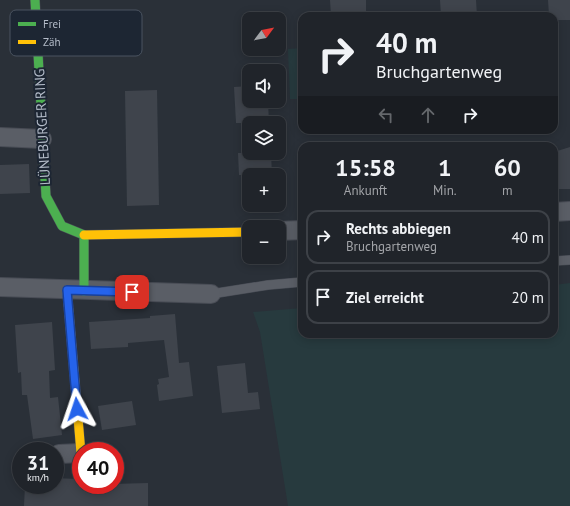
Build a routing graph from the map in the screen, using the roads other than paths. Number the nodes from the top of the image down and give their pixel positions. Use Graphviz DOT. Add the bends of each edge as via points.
graph roads {
  1 [pos="35,0"];
  2 [pos="36,10"];
  3 [pos="38,56"];
  4 [pos="0,137"];
  5 [pos="42,139"];
  6 [pos="570,211"];
  7 [pos="558,212"];
  8 [pos="298,230"];
  9 [pos="286,231"];
  10 [pos="242,232"];
  11 [pos="84,235"];
  12 [pos="570,260"];
  13 [pos="558,261"];
  14 [pos="298,282"];
  15 [pos="0,287"];
  16 [pos="75,290"];
  17 [pos="211,294"];
  18 [pos="81,442"];
  1 -- 2 [label="street, LÜNEBURGER RING"];
  3 -- 5 [label="street, LÜNEBURGER RING"];
  4 -- 5 [label="street"];
  5 -- 11 [label="street, LÜNEBURGER RING" via="46,196 62,226"];
  6 -- 7 [label="street"];
  8 -- 9 [label="street"];
  10 -- 11 [label="street, LÜNEBURGER RING"];
  11 -- 16 [label="street"];
  12 -- 13 [label="lane"];
  14 -- 17 [label="lane"];
  15 -- 16 [label="street"];
  16 -- 17 [label="street"];
  16 -- 18 [label="street"];
}
